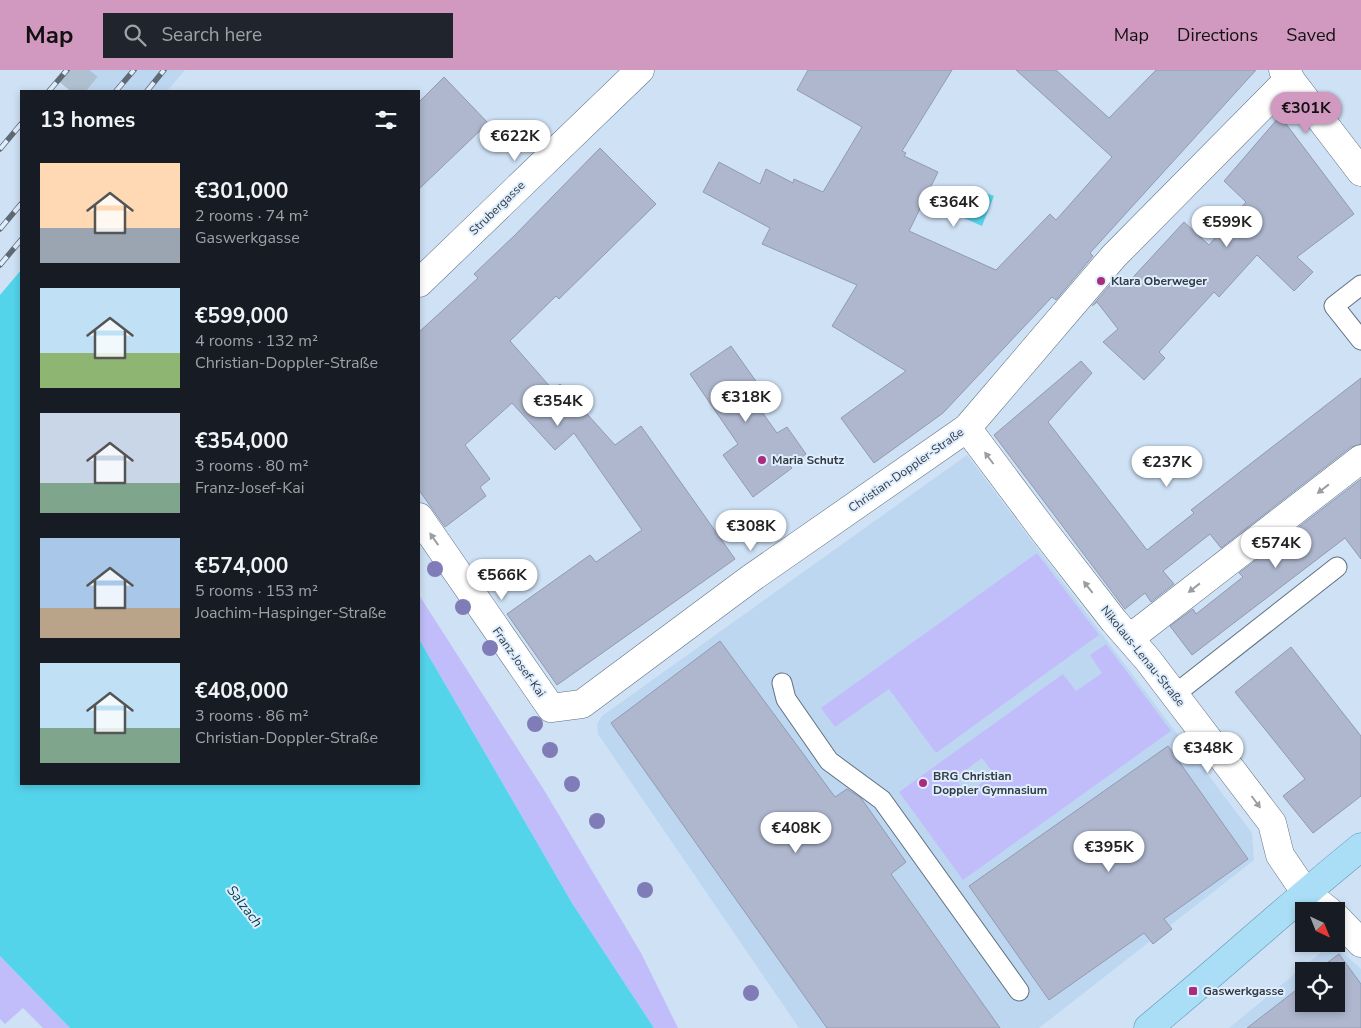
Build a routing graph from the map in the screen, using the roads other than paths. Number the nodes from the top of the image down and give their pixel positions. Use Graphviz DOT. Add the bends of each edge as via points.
graph roads {
  1 [pos="640,70"];
  2 [pos="1286,74"];
  3 [pos="1361,172"];
  4 [pos="420,282"];
  5 [pos="1361,285"];
  6 [pos="1361,340"];
  7 [pos="967,428"];
  8 [pos="1361,458"];
  9 [pos="420,518"];
  10 [pos="1337,568"];
  11 [pos="1130,638"];
  12 [pos="782,684"];
  13 [pos="1174,695"];
  14 [pos="550,708"];
  15 [pos="1361,846"];
  16 [pos="1305,892"];
  17 [pos="1318,902"];
  18 [pos="1345,926"];
  19 [pos="1361,943"];
  20 [pos="1019,991"];
  21 [pos="1148,1028"];
  1 -- 4 [label="street, Strubergasse"];
  2 -- 3 [label="street"];
  2 -- 7 [label="street, Christian-Doppler-Straße" via="1114,256"];
  5 -- 6 [label="lane" via="1334,306"];
  11 -- 7 [label="street, Nikolaus-Lenau-Straße, one-way"];
  7 -- 14 [label="street, Christian-Doppler-Straße" via="750,579 582,704"];
  8 -- 11 [label="street, one-way"];
  14 -- 9 [label="street, Franz-Josef-Kai, one-way"];
  10 -- 13 [label="lane"];
  11 -- 13 [label="street, Nikolaus-Lenau-Straße"];
  12 -- 20 [label="lane" via="786,699 829,760 882,800"];
  13 -- 16 [label="street, Nikolaus-Lenau-Straße, one-way" via="1272,823 1280,856"];
  15 -- 16 [label="main road"];
  16 -- 17 [label="street, Nikolaus-Lenau-Straße"];
  16 -- 21 [label="main road"];
  18 -- 19 [label="street"];
}
